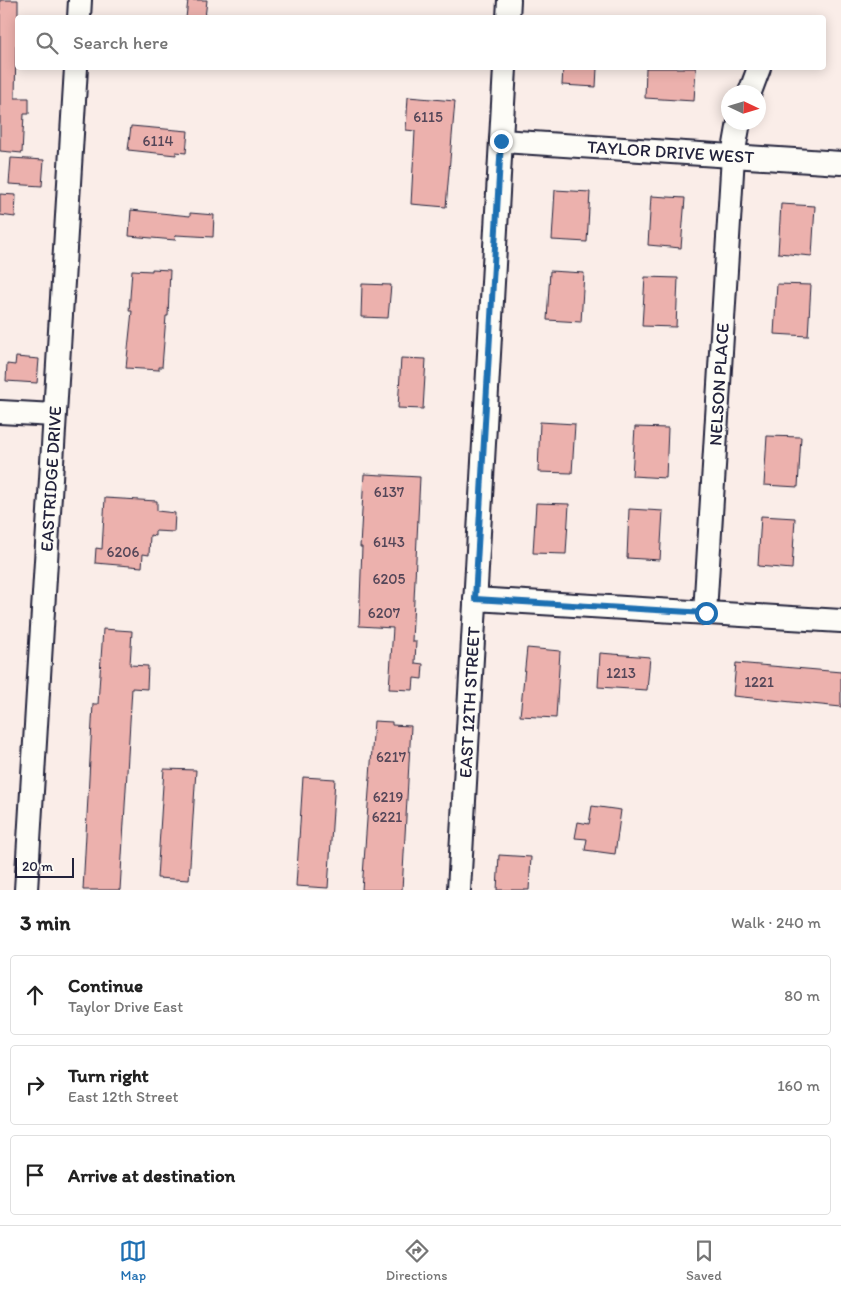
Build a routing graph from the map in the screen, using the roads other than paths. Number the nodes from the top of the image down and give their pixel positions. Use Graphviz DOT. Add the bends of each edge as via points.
graph roads {
  1 [pos="80,0"];
  2 [pos="509,0"];
  3 [pos="79,15"];
  4 [pos="508,15"];
  5 [pos="76,70"];
  6 [pos="506,70"];
  7 [pos="758,70"];
  8 [pos="753,85"];
  9 [pos="738,130"];
  10 [pos="501,141"];
  11 [pos="733,156"];
  12 [pos="841,163"];
  13 [pos="0,412"];
  14 [pos="54,415"];
  15 [pos="475,599"];
  16 [pos="706,613"];
  17 [pos="841,621"];
  18 [pos="26,890"];
  19 [pos="459,890"];
  1 -- 3 [label="street"];
  2 -- 4 [label="street"];
  5 -- 14 [label="street, EASTRIDGE DRIVE"];
  6 -- 10 [label="street, EAST 12TH STREET"];
  7 -- 8 [label="street"];
  9 -- 11 [label="street, NELSON PLACE"];
  10 -- 11 [label="street, TAYLOR DRIVE WEST"];
  10 -- 15 [label="street, EAST 12TH STREET"];
  11 -- 12 [label="street, TAYLOR DRIVE WEST"];
  11 -- 16 [label="street, NELSON PLACE"];
  13 -- 14 [label="street"];
  14 -- 18 [label="street, EASTRIDGE DRIVE"];
  15 -- 16 [label="street"];
  15 -- 19 [label="street, EAST 12TH STREET"];
  16 -- 17 [label="street"];
}
